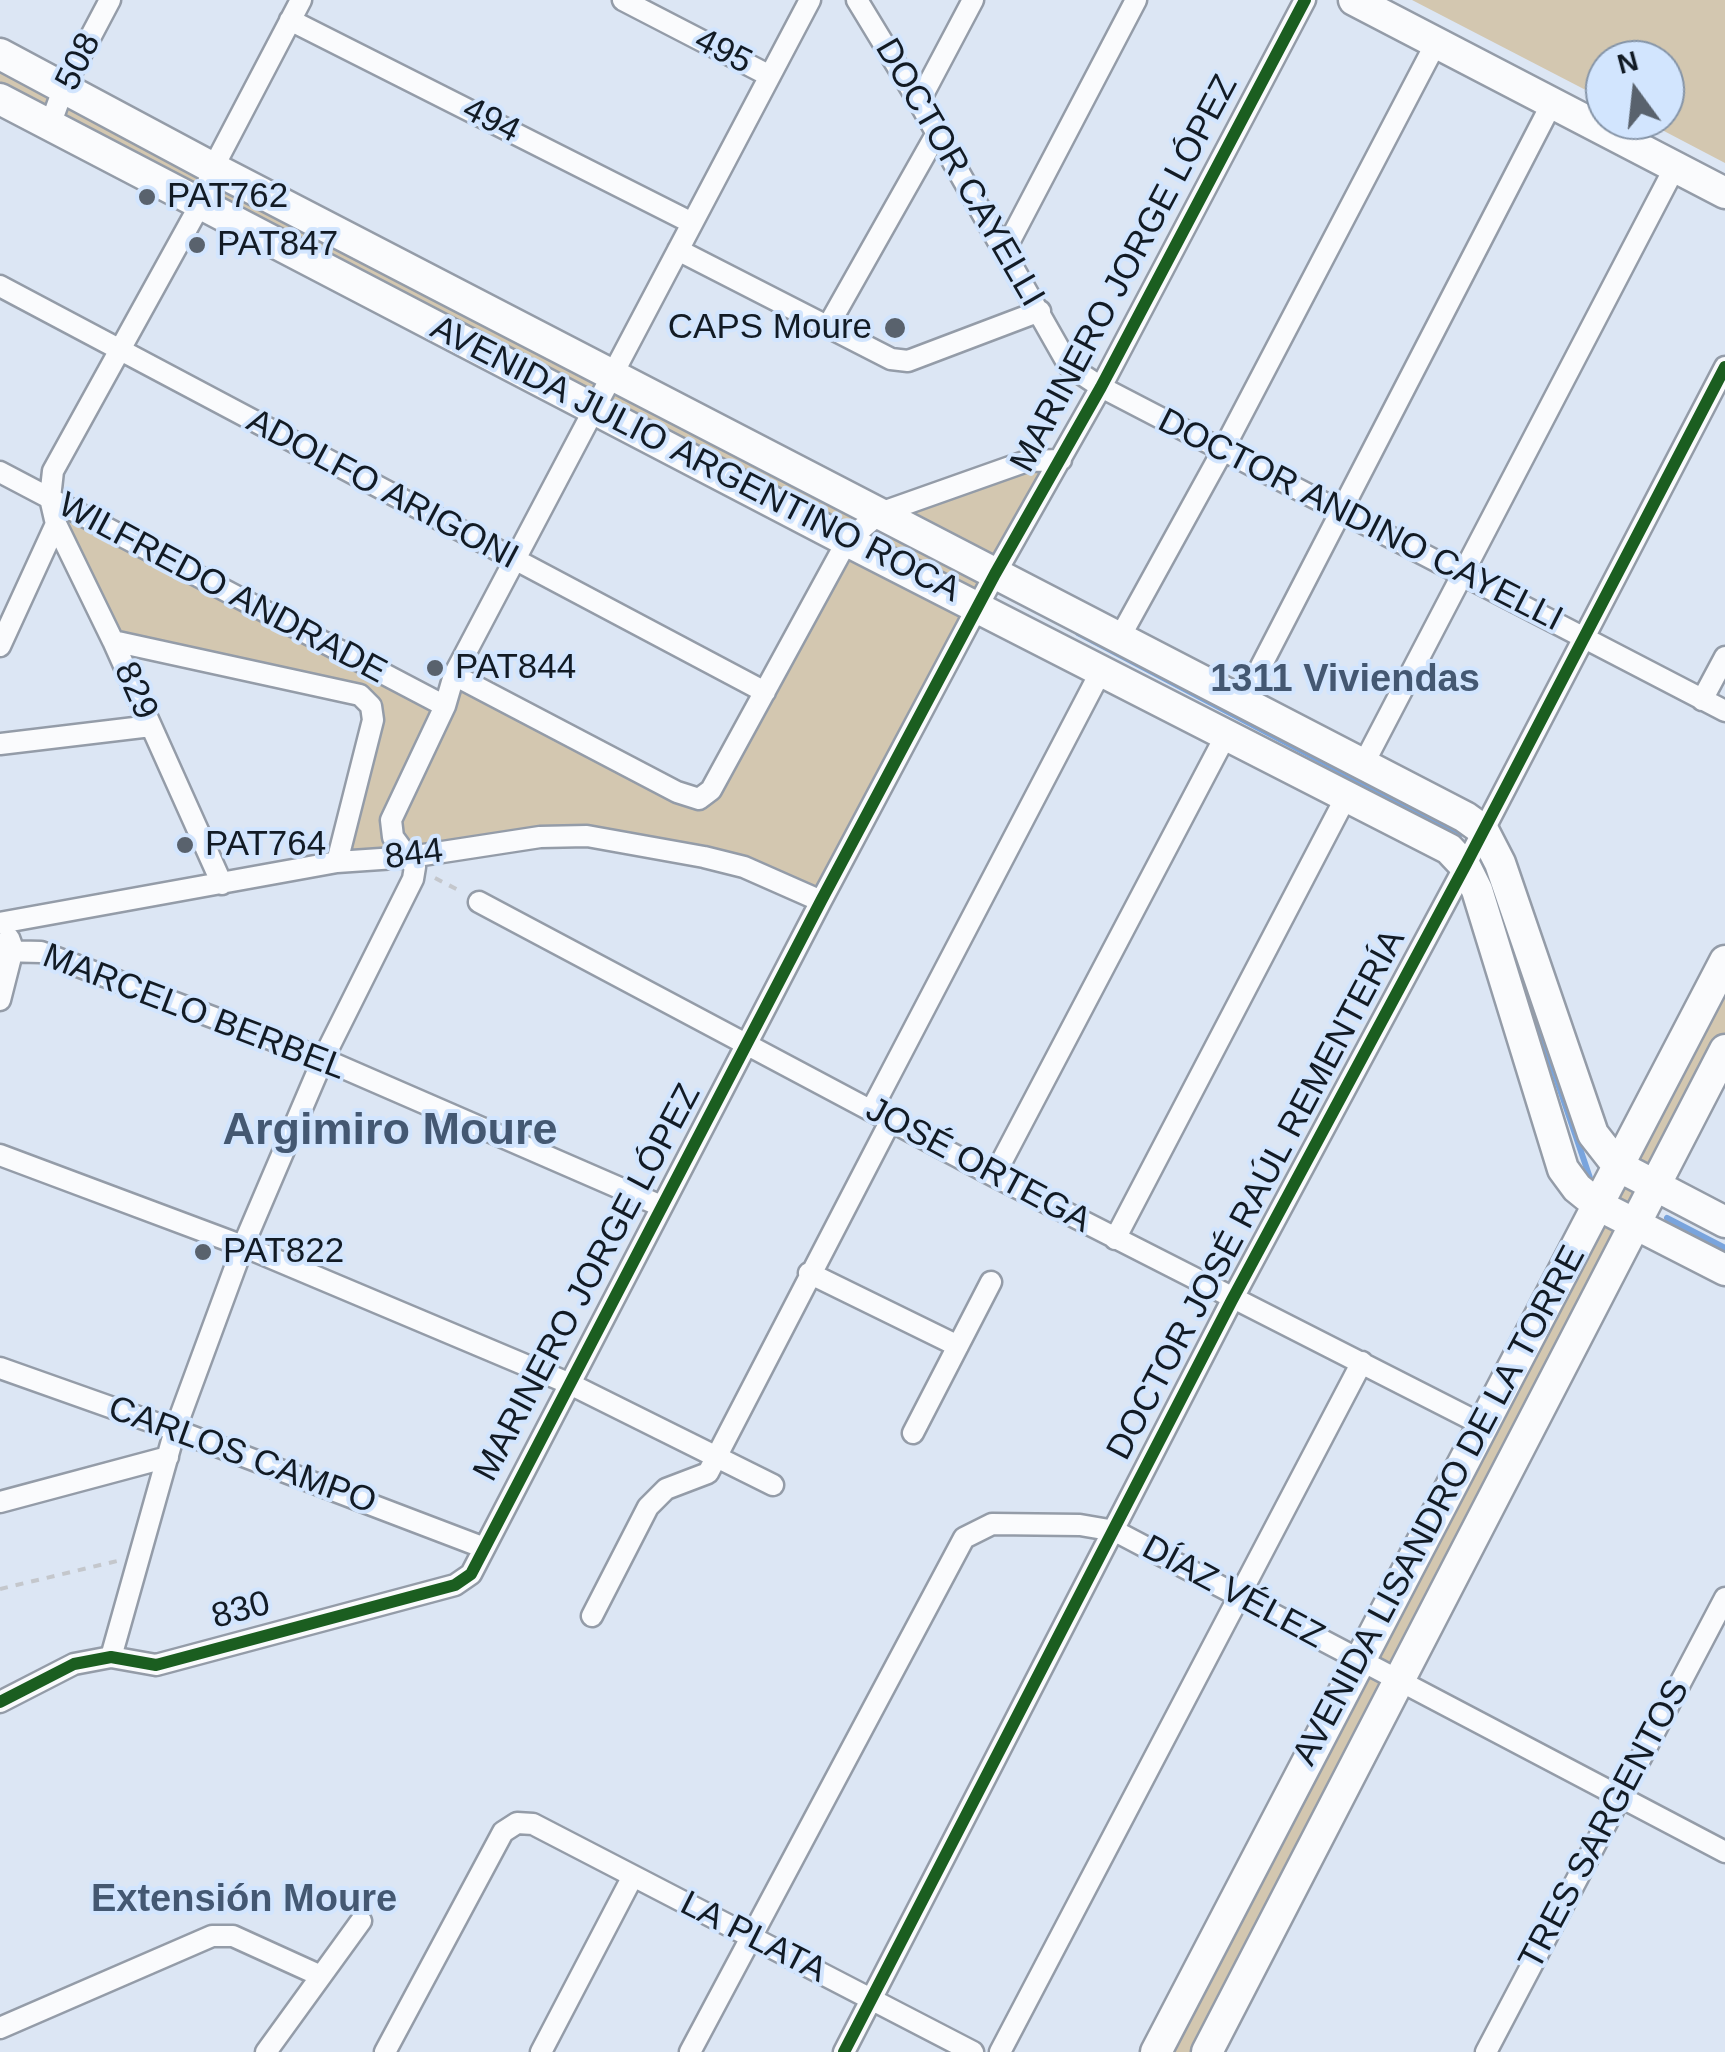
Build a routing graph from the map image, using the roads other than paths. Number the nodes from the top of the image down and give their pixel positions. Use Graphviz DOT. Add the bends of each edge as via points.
graph roads {
  1 [pos="110,0"];
  2 [pos="300,0"];
  3 [pos="623,0"];
  4 [pos="810,0"];
  5 [pos="857,0"];
  6 [pos="973,0"];
  7 [pos="1136,0"];
  8 [pos="1305,0"];
  9 [pos="1354,0"];
  10 [pos="290,20"];
  11 [pos="1436,43"];
  12 [pos="0,54"];
  13 [pos="770,76"];
  14 [pos="64,88"];
  15 [pos="0,99"];
  16 [pos="920,102"];
  17 [pos="1552,103"];
  18 [pos="50,125"];
  19 [pos="937,133"];
  20 [pos="1675,167"];
  21 [pos="213,168"];
  22 [pos="1725,193"];
  23 [pos="201,203"];
  24 [pos="692,223"];
  25 [pos="678,250"];
  26 [pos="1004,250"];
  27 [pos="0,286"];
  28 [pos="1040,311"];
  29 [pos="828,326"];
  30 [pos="119,348"];
  31 [pos="1725,367"];
  32 [pos="613,375"];
  33 [pos="1101,387"];
  34 [pos="594,409"];
  35 [pos="1223,450"];
  36 [pos="1061,460"];
  37 [pos="0,472"];
  38 [pos="50,498"];
  39 [pos="1341,512"];
  40 [pos="880,513"];
  41 [pos="56,524"];
  42 [pos="847,542"];
  43 [pos="516,562"];
  44 [pos="995,574"];
  45 [pos="1462,574"];
  46 [pos="978,606"];
  47 [pos="1120,637"];
  48 [pos="1584,638"];
  49 [pos="113,640"];
  50 [pos="0,646"];
  51 [pos="1725,656"];
  52 [pos="1101,671"];
  53 [pos="454,675"];
  54 [pos="765,692"];
  55 [pos="1702,700"];
  56 [pos="1244,701"];
  57 [pos="445,706"];
  58 [pos="1725,712"];
  59 [pos="151,726"];
  60 [pos="1226,735"];
  61 [pos="0,744"];
  62 [pos="1364,763"];
  63 [pos="1346,796"];
  64 [pos="1483,830"];
  65 [pos="337,862"];
  66 [pos="413,862"];
  67 [pos="1465,866"];
  68 [pos="222,884"];
  69 [pos="821,901"];
  70 [pos="479,902"];
  71 [pos="2,922"];
  72 [pos="7,950"];
  73 [pos="1725,961"];
  74 [pos="0,1000"];
  75 [pos="748,1046"];
  76 [pos="1725,1050"];
  77 [pos="323,1060"];
  78 [pos="872,1108"];
  79 [pos="891,1120"];
  80 [pos="0,1154"];
  81 [pos="1618,1166"];
  82 [pos="994,1176"];
  83 [pos="1655,1186"];
  84 [pos="1598,1205"];
  85 [pos="661,1206"];
  86 [pos="1725,1222"];
  87 [pos="1635,1224"];
  88 [pos="1115,1239"];
  89 [pos="243,1246"];
  90 [pos="1725,1270"];
  91 [pos="810,1273"];
  92 [pos="991,1282"];
  93 [pos="1232,1300"];
  94 [pos="958,1346"];
  95 [pos="1362,1362"];
  96 [pos="0,1368"];
  97 [pos="568,1383"];
  98 [pos="1481,1424"];
  99 [pos="176,1430"];
  100 [pos="913,1433"];
  101 [pos="168,1456"];
  102 [pos="716,1456"];
  103 [pos="773,1485"];
  104 [pos="0,1502"];
  105 [pos="1115,1531"];
  106 [pos="482,1547"];
  107 [pos="1239,1597"];
  108 [pos="1725,1598"];
  109 [pos="592,1616"];
  110 [pos="111,1657"];
  111 [pos="1360,1660"];
  112 [pos="1399,1680"];
  113 [pos="0,1702"];
  114 [pos="1618,1796"];
  115 [pos="1725,1852"];
  116 [pos="633,1876"];
  117 [pos="360,1921"];
  118 [pos="750,1937"];
  119 [pos="321,1976"];
  120 [pos="871,2000"];
  121 [pos="0,2028"];
  122 [pos="266,2052"];
  123 [pos="385,2052"];
  124 [pos="541,2052"];
  125 [pos="690,2052"];
  126 [pos="844,2052"];
  127 [pos="973,2052"];
  128 [pos="1000,2052"];
  129 [pos="1156,2052"];
  130 [pos="1206,2052"];
  131 [pos="1486,2052"];
  1 -- 14 [label="street, 508"];
  2 -- 10 [label="street"];
  3 -- 13 [label="street, 495"];
  4 -- 13 [label="street"];
  5 -- 16 [label="street, DOCTOR CAYELLI"];
  6 -- 16 [label="street"];
  7 -- 26 [label="street"];
  8 -- 33 [label="street, MARINERO JORGE LÓPEZ"];
  9 -- 11 [label="main road"];
  10 -- 21 [label="street"];
  10 -- 24 [label="street, 494"];
  11 -- 17 [label="main road"];
  11 -- 35 [label="street"];
  12 -- 14 [label="main road, AVENIDA JULIO ARGENTINO ROCA"];
  13 -- 24 [label="street"];
  14 -- 18 [label="street, 508"];
  14 -- 21 [label="main road, AVENIDA JULIO ARGENTINO ROCA"];
  15 -- 18 [label="main road, AVENIDA JULIO ARGENTINO ROCA"];
  16 -- 19 [label="street, DOCTOR CAYELLI"];
  17 -- 20 [label="main road"];
  17 -- 39 [label="street"];
  18 -- 23 [label="main road, AVENIDA JULIO ARGENTINO ROCA"];
  19 -- 26 [label="street, DOCTOR CAYELLI"];
  19 -- 29 [label="street"];
  20 -- 22 [label="main road"];
  20 -- 45 [label="street"];
  21 -- 23 [label="street"];
  21 -- 32 [label="main road, AVENIDA JULIO ARGENTINO ROCA"];
  23 -- 30 [label="street"];
  23 -- 34 [label="main road, AVENIDA JULIO ARGENTINO ROCA"];
  24 -- 25 [label="street"];
  25 -- 29 [label="street"];
  25 -- 32 [label="street"];
  26 -- 28 [label="street, DOCTOR CAYELLI"];
  27 -- 30 [label="street, ADOLFO ARIGONI"];
  28 -- 29 [label="street" via="908,361"];
  28 -- 33 [label="street, DOCTOR CAYELLI" via="1069,366"];
  30 -- 38 [label="street" via="54,471"];
  30 -- 43 [label="street, ADOLFO ARIGONI"];
  31 -- 48 [label="street, DOCTOR JOSÉ RAÚL REMENTERÍA"];
  32 -- 34 [label="street"];
  32 -- 40 [label="main road, AVENIDA JULIO ARGENTINO ROCA"];
  33 -- 35 [label="street, DOCTOR ANDINO CAYELLI"];
  33 -- 36 [label="street, MARINERO JORGE LÓPEZ"];
  34 -- 42 [label="main road, AVENIDA JULIO ARGENTINO ROCA"];
  34 -- 43 [label="street"];
  35 -- 39 [label="street, DOCTOR ANDINO CAYELLI"];
  35 -- 47 [label="street"];
  36 -- 40 [label="street" via="1027,461"];
  36 -- 44 [label="street, MARINERO JORGE LÓPEZ"];
  37 -- 38 [label="street, WILFREDO ANDRADE"];
  38 -- 41 [label="street, 829"];
  38 -- 57 [label="street, WILFREDO ANDRADE"];
  39 -- 45 [label="street, DOCTOR ANDINO CAYELLI"];
  39 -- 56 [label="street"];
  40 -- 42 [label="street"];
  40 -- 44 [label="main road, AVENIDA JULIO ARGENTINO ROCA"];
  41 -- 49 [label="street, 829"];
  41 -- 50 [label="street"];
  42 -- 46 [label="main road, AVENIDA JULIO ARGENTINO ROCA"];
  42 -- 54 [label="street"];
  43 -- 53 [label="street"];
  43 -- 54 [label="street, ADOLFO ARIGONI"];
  44 -- 46 [label="street, MARINERO JORGE LÓPEZ"];
  44 -- 47 [label="main road, AVENIDA JULIO ARGENTINO ROCA"];
  45 -- 48 [label="street, DOCTOR ANDINO CAYELLI"];
  45 -- 62 [label="street"];
  46 -- 52 [label="main road, AVENIDA JULIO ARGENTINO ROCA"];
  46 -- 69 [label="street, MARINERO JORGE LÓPEZ"];
  47 -- 56 [label="main road, AVENIDA JULIO ARGENTINO ROCA"];
  48 -- 55 [label="street, DOCTOR ANDINO CAYELLI"];
  48 -- 64 [label="street, DOCTOR JOSÉ RAÚL REMENTERÍA"];
  49 -- 59 [label="street, 829"];
  49 -- 65 [label="street" via="360,695 373,720"];
  51 -- 55 [label="street"];
  52 -- 60 [label="main road, AVENIDA JULIO ARGENTINO ROCA"];
  52 -- 78 [label="street"];
  53 -- 54 [label="street" via="699,799 711,790"];
  53 -- 57 [label="street"];
  55 -- 58 [label="street, DOCTOR ANDINO CAYELLI"];
  56 -- 62 [label="main road, AVENIDA JULIO ARGENTINO ROCA"];
  57 -- 66 [label="street" via="391,820 393,837"];
  59 -- 61 [label="street"];
  59 -- 68 [label="street, 829"];
  60 -- 63 [label="main road, AVENIDA JULIO ARGENTINO ROCA"];
  60 -- 82 [label="street"];
  62 -- 64 [label="main road, AVENIDA JULIO ARGENTINO ROCA"];
  63 -- 67 [label="main road, AVENIDA JULIO ARGENTINO ROCA" via="1449,849"];
  63 -- 88 [label="street"];
  64 -- 67 [label="street, DOCTOR JOSÉ RAÚL REMENTERÍA"];
  64 -- 81 [label="main road" via="1594,1134"];
  65 -- 66 [label="street, 844"];
  65 -- 68 [label="street, 844"];
  66 -- 69 [label="street, 844" via="540,837 587,836 744,866"];
  66 -- 77 [label="street" via="412,879"];
  67 -- 84 [label="main road" via="1563,1169"];
  67 -- 93 [label="street, DOCTOR JOSÉ RAÚL REMENTERÍA"];
  68 -- 71 [label="street, 844"];
  69 -- 75 [label="street, MARINERO JORGE LÓPEZ"];
  70 -- 75 [label="street, JOSÉ ORTEGA"];
  71 -- 72 [label="street"];
  72 -- 74 [label="street"];
  72 -- 77 [label="street, MARCELO BERBEL" via="41,952"];
  73 -- 81 [label="main road, AVENIDA LISANDRO DE LA TORRE"];
  75 -- 78 [label="street, JOSÉ ORTEGA"];
  75 -- 85 [label="street, MARINERO JORGE LÓPEZ"];
  76 -- 83 [label="main road, AVENIDA LISANDRO DE LA TORRE"];
  77 -- 85 [label="street, MARCELO BERBEL"];
  77 -- 89 [label="street"];
  78 -- 79 [label="street, JOSÉ ORTEGA"];
  79 -- 82 [label="street, JOSÉ ORTEGA"];
  79 -- 91 [label="street"];
  80 -- 89 [label="street"];
  81 -- 83 [label="main road"];
  81 -- 84 [label="main road, AVENIDA LISANDRO DE LA TORRE"];
  82 -- 88 [label="street, JOSÉ ORTEGA"];
  83 -- 86 [label="main road"];
  83 -- 87 [label="main road, AVENIDA LISANDRO DE LA TORRE"];
  84 -- 87 [label="main road"];
  84 -- 98 [label="main road, AVENIDA LISANDRO DE LA TORRE"];
  85 -- 97 [label="street, MARINERO JORGE LÓPEZ"];
  87 -- 90 [label="main road"];
  87 -- 112 [label="main road, AVENIDA LISANDRO DE LA TORRE"];
  88 -- 93 [label="street, JOSÉ ORTEGA"];
  89 -- 97 [label="street"];
  89 -- 99 [label="street"];
  91 -- 94 [label="street"];
  91 -- 102 [label="street"];
  92 -- 94 [label="street"];
  93 -- 95 [label="street, JOSÉ ORTEGA"];
  93 -- 105 [label="street, DOCTOR JOSÉ RAÚL REMENTERÍA"];
  94 -- 100 [label="street"];
  95 -- 98 [label="street, JOSÉ ORTEGA"];
  95 -- 107 [label="street"];
  96 -- 99 [label="street, CARLOS CAMPO"];
  97 -- 102 [label="street"];
  97 -- 106 [label="street, MARINERO JORGE LÓPEZ"];
  98 -- 111 [label="main road, AVENIDA LISANDRO DE LA TORRE"];
  99 -- 101 [label="street"];
  99 -- 106 [label="street, CARLOS CAMPO"];
  101 -- 104 [label="street"];
  101 -- 110 [label="street"];
  102 -- 103 [label="street"];
  102 -- 109 [label="street" via="708,1474 666,1489 648,1507"];
  105 -- 107 [label="street, DÍAZ VÉLEZ"];
  105 -- 118 [label="street, DÍAZ VÉLEZ" via="992,1524 964,1538"];
  105 -- 120 [label="street, DOCTOR JOSÉ RAÚL REMENTERÍA"];
  106 -- 110 [label="street, 830" via="471,1574 454,1585 156,1665"];
  107 -- 111 [label="street, DÍAZ VÉLEZ"];
  107 -- 128 [label="street"];
  108 -- 114 [label="street, TRES SARGENTOS"];
  110 -- 113 [label="street, 830" via="74,1664"];
  111 -- 112 [label="street, DÍAZ VÉLEZ"];
  111 -- 129 [label="main road, AVENIDA LISANDRO DE LA TORRE"];
  112 -- 114 [label="street, DÍAZ VÉLEZ"];
  112 -- 130 [label="main road, AVENIDA LISANDRO DE LA TORRE"];
  114 -- 115 [label="street, DÍAZ VÉLEZ"];
  114 -- 131 [label="street, TRES SARGENTOS"];
  116 -- 118 [label="street, LA PLATA"];
  116 -- 123 [label="street, LA PLATA" via="533,1824 517,1823 503,1832"];
  116 -- 124 [label="street"];
  117 -- 119 [label="street"];
  118 -- 120 [label="street, LA PLATA"];
  118 -- 125 [label="street"];
  119 -- 121 [label="street" via="234,1936 212,1936"];
  119 -- 122 [label="street"];
  120 -- 126 [label="street, DOCTOR JOSÉ RAÚL REMENTERÍA"];
  120 -- 127 [label="street, LA PLATA"];
}
